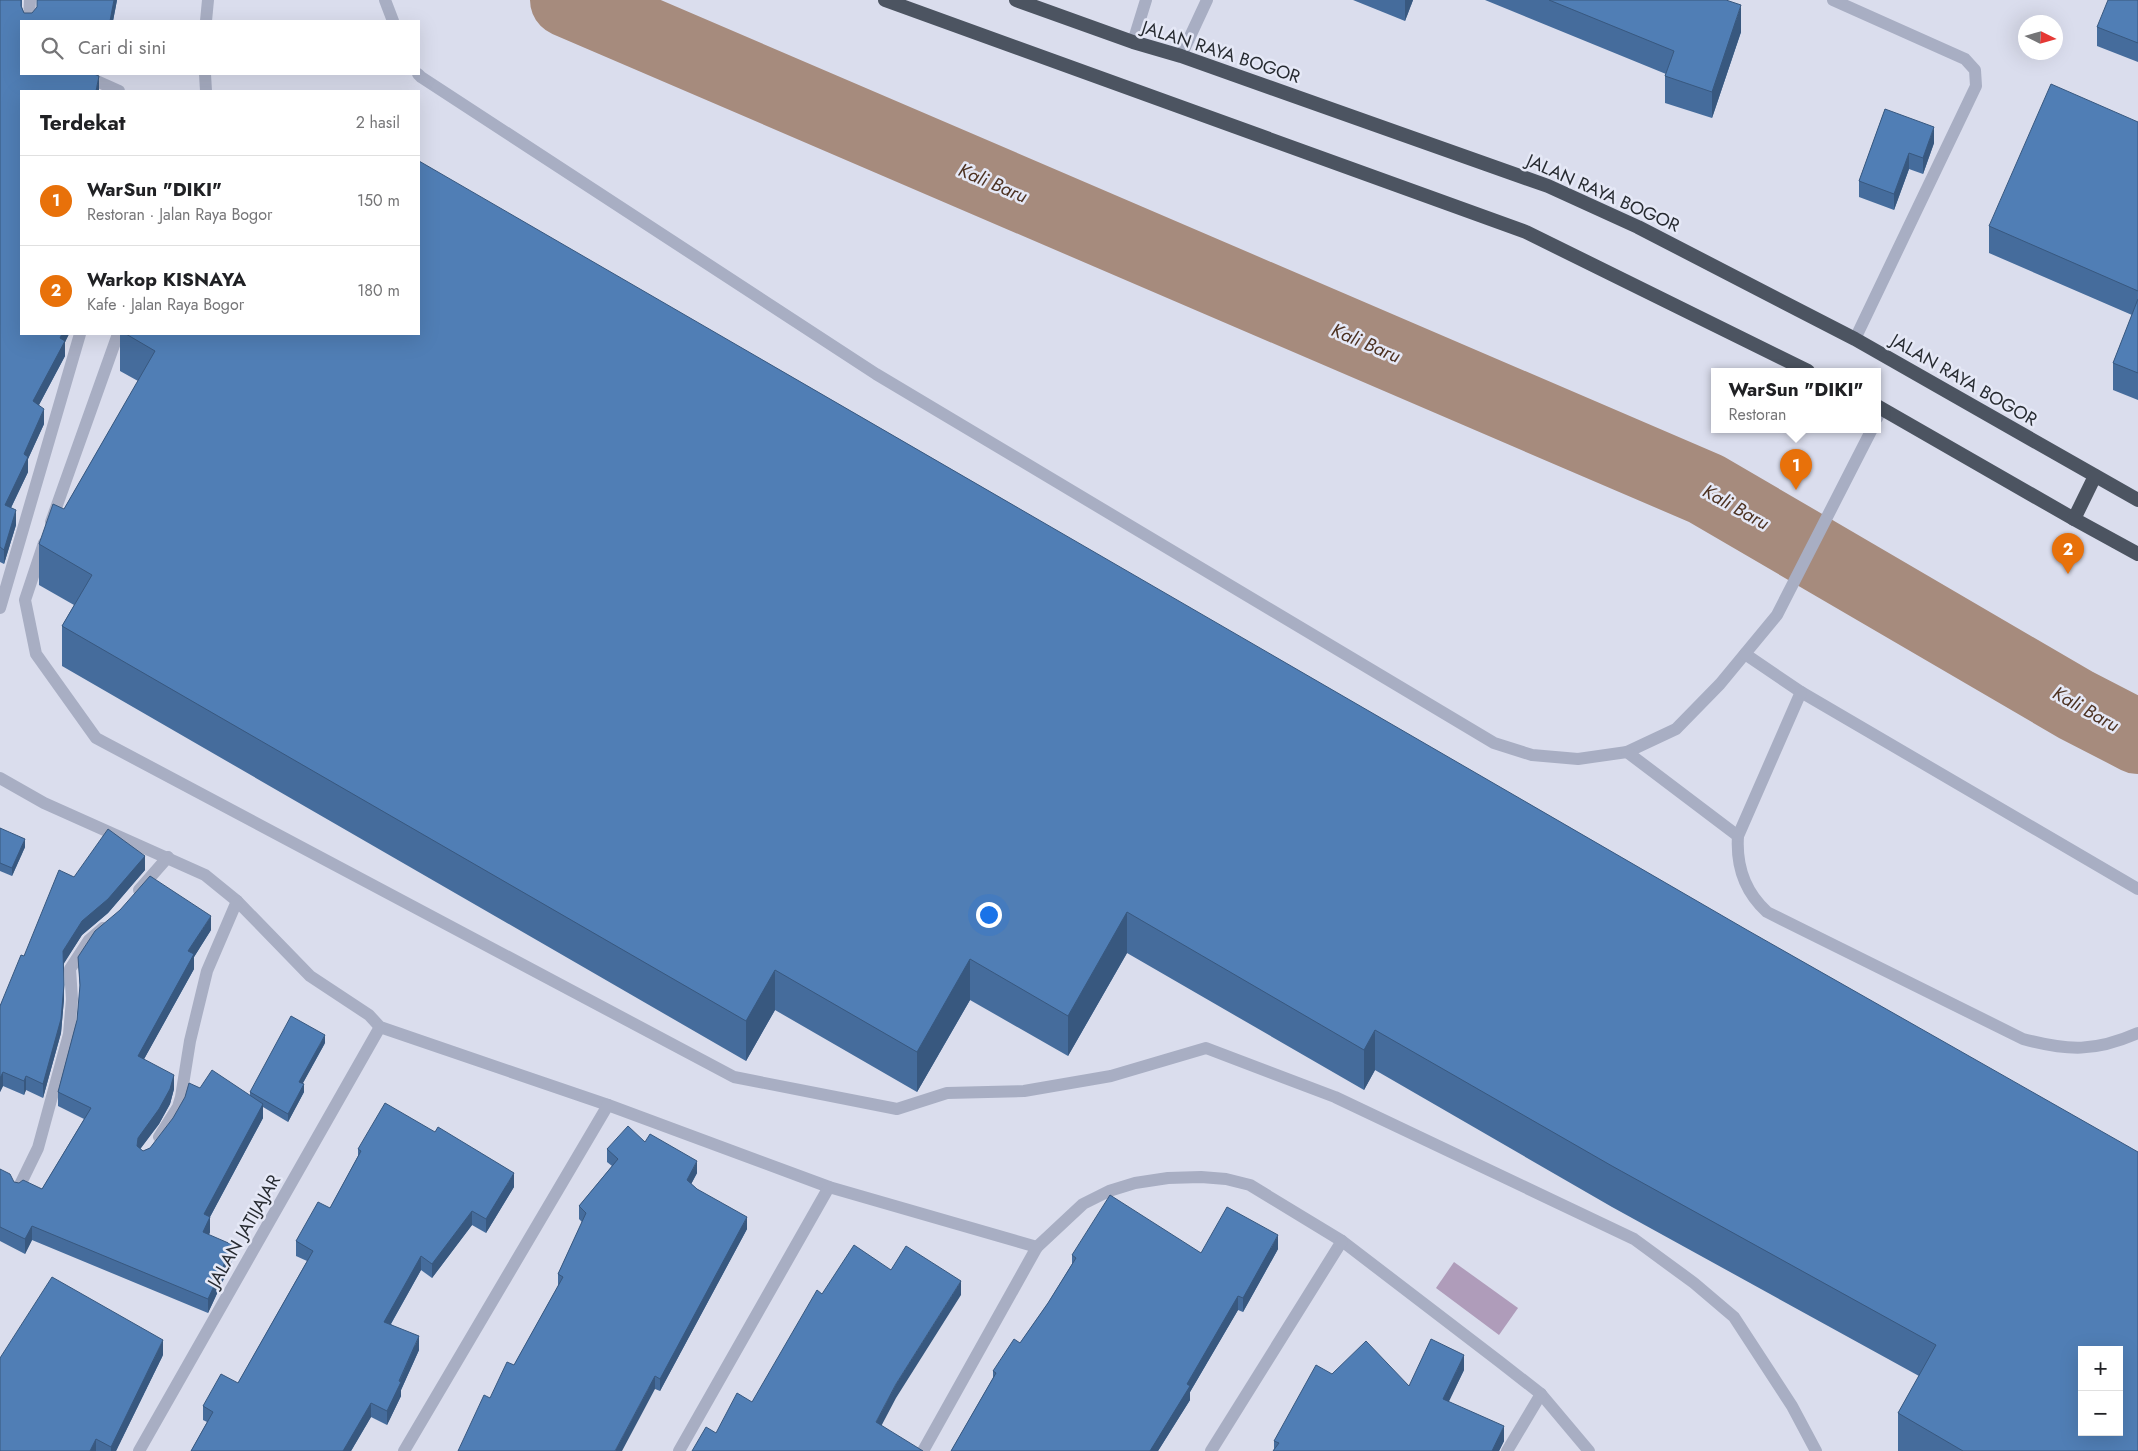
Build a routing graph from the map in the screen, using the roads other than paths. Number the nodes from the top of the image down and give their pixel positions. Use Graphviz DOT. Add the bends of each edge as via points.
graph roads {
  1 [pos="30,0"];
  2 [pos="208,0"];
  3 [pos="385,0"];
  4 [pos="885,0"];
  5 [pos="1016,0"];
  6 [pos="1146,0"];
  7 [pos="1207,0"];
  8 [pos="1833,0"];
  9 [pos="29,20"];
  10 [pos="206,20"];
  11 [pos="393,20"];
  12 [pos="1133,42"];
  13 [pos="1181,56"];
  14 [pos="83,75"];
  15 [pos="205,75"];
  16 [pos="419,75"];
  17 [pos="116,90"];
  18 [pos="206,90"];
  19 [pos="80,335"];
  20 [pos="118,335"];
  21 [pos="1855,339"];
  22 [pos="1802,368"];
  23 [pos="1881,412"];
  24 [pos="1870,433"];
  25 [pos="2094,476"];
  26 [pos="2138,500"];
  27 [pos="2074,520"];
  28 [pos="2138,554"];
  29 [pos="0,608"];
  30 [pos="1745,654"];
  31 [pos="1801,692"];
  32 [pos="1628,752"];
  33 [pos="0,778"];
  34 [pos="1738,836"];
  35 [pos="168,857"];
  36 [pos="2138,889"];
  37 [pos="132,899"];
  38 [pos="237,902"];
  39 [pos="114,919"];
  40 [pos="380,1027"];
  41 [pos="2138,1033"];
  42 [pos="608,1105"];
  43 [pos="149,1150"];
  44 [pos="829,1188"];
  45 [pos="18,1189"];
  46 [pos="1342,1241"];
  47 [pos="1038,1247"];
  48 [pos="1541,1394"];
  49 [pos="140,1451"];
  50 [pos="404,1451"];
  51 [pos="679,1451"];
  52 [pos="923,1451"];
  53 [pos="1212,1451"];
  54 [pos="1507,1451"];
  55 [pos="1589,1451"];
  56 [pos="1816,1451"];
  1 -- 9 [label="street"];
  2 -- 10 [label="street"];
  3 -- 11 [label="street"];
  4 -- 22 [label="highway" via="1526,232"];
  5 -- 12 [label="highway, JALAN RAYA BOGOR"];
  6 -- 12 [label="street"];
  7 -- 13 [label="street"];
  8 -- 21 [label="street" via="1965,59 1975,70 1976,86"];
  12 -- 13 [label="highway, JALAN RAYA BOGOR"];
  13 -- 21 [label="highway, JALAN RAYA BOGOR" via="1548,186 1646,232"];
  14 -- 17 [label="street"];
  15 -- 18 [label="street"];
  16 -- 32 [label="street" via="876,374 1494,743 1532,755 1571,759"];
  19 -- 29 [label="street"];
  20 -- 56 [label="street" via="25,600 36,654 96,738 734,1077 897,1110 947,1093 1024,1091 1111,1076 1206,1048 1335,1096 1634,1239 1694,1283 1734,1317 1792,1406"];
  21 -- 25 [label="highway, JALAN RAYA BOGOR"];
  23 -- 27 [label="highway"];
  24 -- 30 [label="street" via="1777,615"];
  25 -- 26 [label="highway, JALAN RAYA BOGOR"];
  25 -- 27 [label="highway"];
  27 -- 28 [label="highway"];
  30 -- 31 [label="street"];
  30 -- 32 [label="street" via="1676,729"];
  31 -- 34 [label="street"];
  31 -- 36 [label="street"];
  32 -- 34 [label="street"];
  33 -- 35 [label="street" via="44,803"];
  34 -- 41 [label="street" via="1737,854 1748,892 1767,912 2023,1039 2056,1048 2079,1048 2108,1044"];
  35 -- 37 [label="street"];
  35 -- 38 [label="street" via="205,876"];
  38 -- 40 [label="street" via="310,976"];
  38 -- 43 [label="street" via="207,970 178,1107"];
  39 -- 45 [label="street" via="89,940 70,969 69,1034 38,1148"];
  40 -- 42 [label="street"];
  40 -- 49 [label="street, JALAN JATIJAJAR"];
  42 -- 44 [label="street"];
  42 -- 50 [label="street"];
  44 -- 47 [label="street"];
  44 -- 51 [label="street"];
  46 -- 47 [label="street" via="1250,1185 1201,1177 1168,1178 1109,1191 1083,1204"];
  46 -- 48 [label="street"];
  46 -- 53 [label="street"];
  47 -- 52 [label="street"];
  48 -- 54 [label="street"];
  48 -- 55 [label="street"];
}
